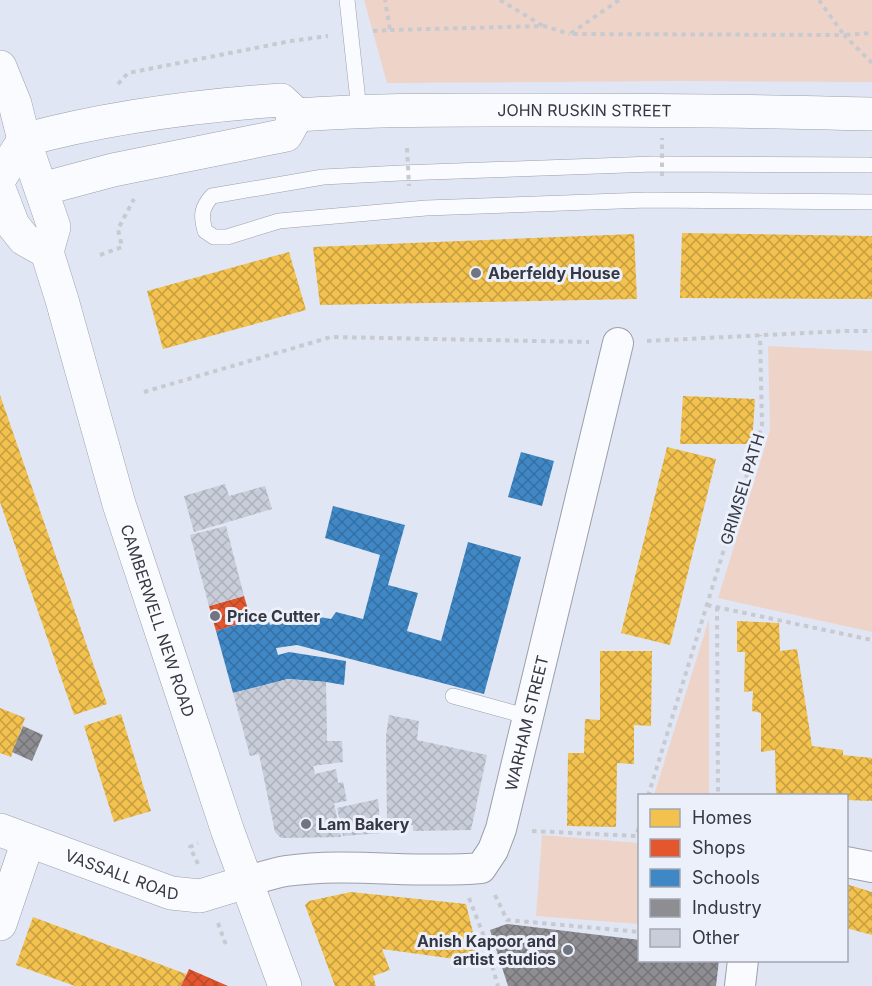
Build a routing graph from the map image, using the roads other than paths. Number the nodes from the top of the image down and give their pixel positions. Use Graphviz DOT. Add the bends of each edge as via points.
graph roads {
  1 [pos="347,0"];
  2 [pos="0,67"];
  3 [pos="358,110"];
  4 [pos="872,114"];
  5 [pos="297,115"];
  6 [pos="24,140"];
  7 [pos="869,165"];
  8 [pos="0,178"];
  9 [pos="42,189"];
  10 [pos="0,192"];
  11 [pos="872,202"];
  12 [pos="47,252"];
  13 [pos="618,343"];
  14 [pos="453,696"];
  15 [pos="530,717"];
  16 [pos="14,836"];
  17 [pos="848,862"];
  18 [pos="872,867"];
  19 [pos="246,882"];
  20 [pos="0,924"];
  21 [pos="743,962"];
  22 [pos="285,986"];
  23 [pos="740,986"];
  1 -- 3 [label="lane"];
  2 -- 6 [label="main road, CAMBERWELL NEW ROAD"];
  3 -- 4 [label="main road, JOHN RUSKIN STREET"];
  3 -- 5 [label="main road, JOHN RUSKIN STREET"];
  5 -- 6 [label="main road" via="281,100 231,104 166,110 73,126"];
  5 -- 9 [label="main road" via="286,135 113,170"];
  6 -- 8 [label="main road"];
  6 -- 9 [label="main road, CAMBERWELL NEW ROAD"];
  7 -- 11 [label="lane" via="654,164 323,177 212,196 203,205 201,217 205,231 214,237 227,237 279,221 426,208 647,200"];
  9 -- 12 [label="main road, CAMBERWELL NEW ROAD" via="54,227"];
  10 -- 12 [label="main road" via="13,225 24,239"];
  12 -- 19 [label="main road, CAMBERWELL NEW ROAD" via="119,504"];
  13 -- 15 [label="street, WARHAM STREET"];
  14 -- 15 [label="lane"];
  15 -- 19 [label="street, WARHAM STREET" via="493,850 471,869 319,868 283,871"];
  16 -- 19 [label="main road, VASSALL ROAD" via="171,893 200,896"];
  16 -- 20 [label="main road"];
  17 -- 18 [label="street"];
  19 -- 22 [label="main road, CAMBERWELL NEW ROAD"];
  21 -- 23 [label="street"];
}
